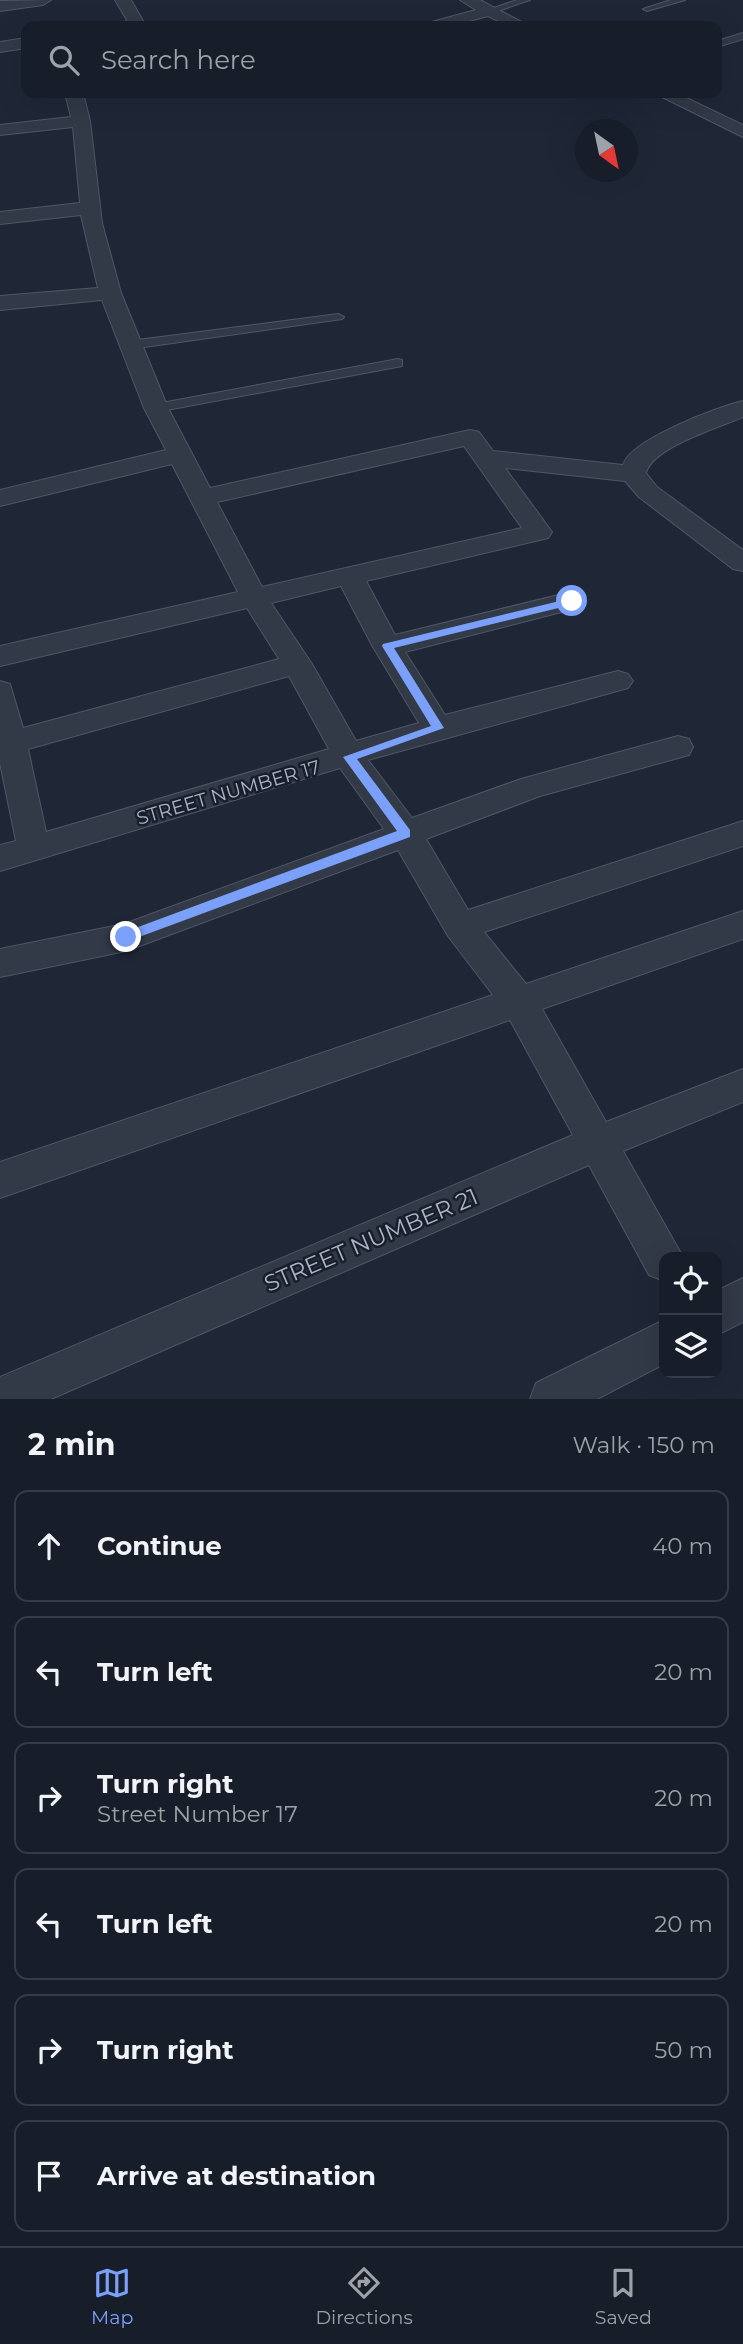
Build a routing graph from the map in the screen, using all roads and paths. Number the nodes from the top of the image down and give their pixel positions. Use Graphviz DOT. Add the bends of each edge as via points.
graph roads {
  1 [pos="43,0"];
  2 [pos="123,0"];
  3 [pos="468,0"];
  4 [pos="526,0"];
  5 [pos="681,0"];
  6 [pos="0,6"];
  7 [pos="647,9"];
  8 [pos="489,11"];
  9 [pos="134,21"];
  10 [pos="452,21"];
  11 [pos="511,21"];
  12 [pos="743,36"];
  13 [pos="722,42"];
  14 [pos="21,44"];
  15 [pos="0,47"];
  16 [pos="75,98"];
  17 [pos="673,98"];
  18 [pos="81,121"];
  19 [pos="0,130"];
  20 [pos="743,132"];
  21 [pos="90,208"];
  22 [pos="0,218"];
  23 [pos="110,293"];
  24 [pos="0,303"];
  25 [pos="338,317"];
  26 [pos="130,345"];
  27 [pos="398,363"];
  28 [pos="156,408"];
  29 [pos="743,408"];
  30 [pos="181,454"];
  31 [pos="486,458"];
  32 [pos="633,474"];
  33 [pos="204,497"];
  34 [pos="0,498"];
  35 [pos="743,563"];
  36 [pos="349,575"];
  37 [pos="255,599"];
  38 [pos="572,601"];
  39 [pos="387,646"];
  40 [pos="0,656"];
  41 [pos="296,664"];
  42 [pos="618,681"];
  43 [pos="0,691"];
  44 [pos="438,728"];
  45 [pos="5,744"];
  46 [pos="678,747"];
  47 [pos="349,757"];
  48 [pos="405,833"];
  49 [pos="743,834"];
  50 [pos="34,849"];
  51 [pos="0,858"];
  52 [pos="743,925"];
  53 [pos="460,926"];
  54 [pos="0,962"];
  55 [pos="518,1001"];
  56 [pos="743,1085"];
  57 [pos="598,1143"];
  58 [pos="0,1180"];
  59 [pos="659,1252"];
  60 [pos="743,1299"];
  61 [pos="722,1311"];
  62 [pos="659,1344"];
  63 [pos="0,1399"];
  64 [pos="552,1399"];
  1 -- 6 [label="street"];
  2 -- 9 [label="street"];
  3 -- 8 [label="street"];
  4 -- 8 [label="lane"];
  5 -- 7 [label="lane"];
  8 -- 10 [label="street"];
  8 -- 11 [label="street"];
  12 -- 13 [label="lane"];
  14 -- 15 [label="street"];
  16 -- 18 [label="street"];
  17 -- 20 [label="street"];
  18 -- 19 [label="street"];
  18 -- 21 [label="street"];
  21 -- 22 [label="street"];
  21 -- 23 [label="street"];
  23 -- 24 [label="street"];
  23 -- 26 [label="street"];
  25 -- 26 [label="lane"];
  26 -- 28 [label="street"];
  27 -- 28 [label="lane"];
  28 -- 30 [label="street"];
  29 -- 32 [label="street" via="653,447 637,460"];
  30 -- 33 [label="street"];
  30 -- 34 [label="street"];
  31 -- 32 [label="street"];
  31 -- 33 [label="street" via="470,437"];
  31 -- 36 [label="street" via="539,532"];
  32 -- 35 [label="street" via="648,492"];
  33 -- 37 [label="street"];
  36 -- 37 [label="street"];
  36 -- 39 [label="street"];
  37 -- 40 [label="street"];
  37 -- 41 [label="street"];
  38 -- 39 [label="street"];
  39 -- 44 [label="street"];
  41 -- 45 [label="street"];
  41 -- 47 [label="street"];
  42 -- 44 [label="street, STREET NUMBER 17"];
  43 -- 45 [label="street"];
  44 -- 47 [label="street, STREET NUMBER 17"];
  45 -- 50 [label="street"];
  46 -- 48 [label="street" via="532,787"];
  47 -- 48 [label="street"];
  47 -- 50 [label="street, STREET NUMBER 17"];
  48 -- 53 [label="street"];
  48 -- 54 [label="street" via="126,937"];
  49 -- 53 [label="street"];
  50 -- 51 [label="street, STREET NUMBER 17"];
  52 -- 55 [label="street"];
  53 -- 55 [label="street"];
  55 -- 57 [label="street"];
  55 -- 58 [label="street"];
  56 -- 57 [label="street, STREET NUMBER 21"];
  57 -- 59 [label="street"];
  57 -- 63 [label="street, STREET NUMBER 21"];
  60 -- 61 [label="street"];
  62 -- 64 [label="street"];
}
